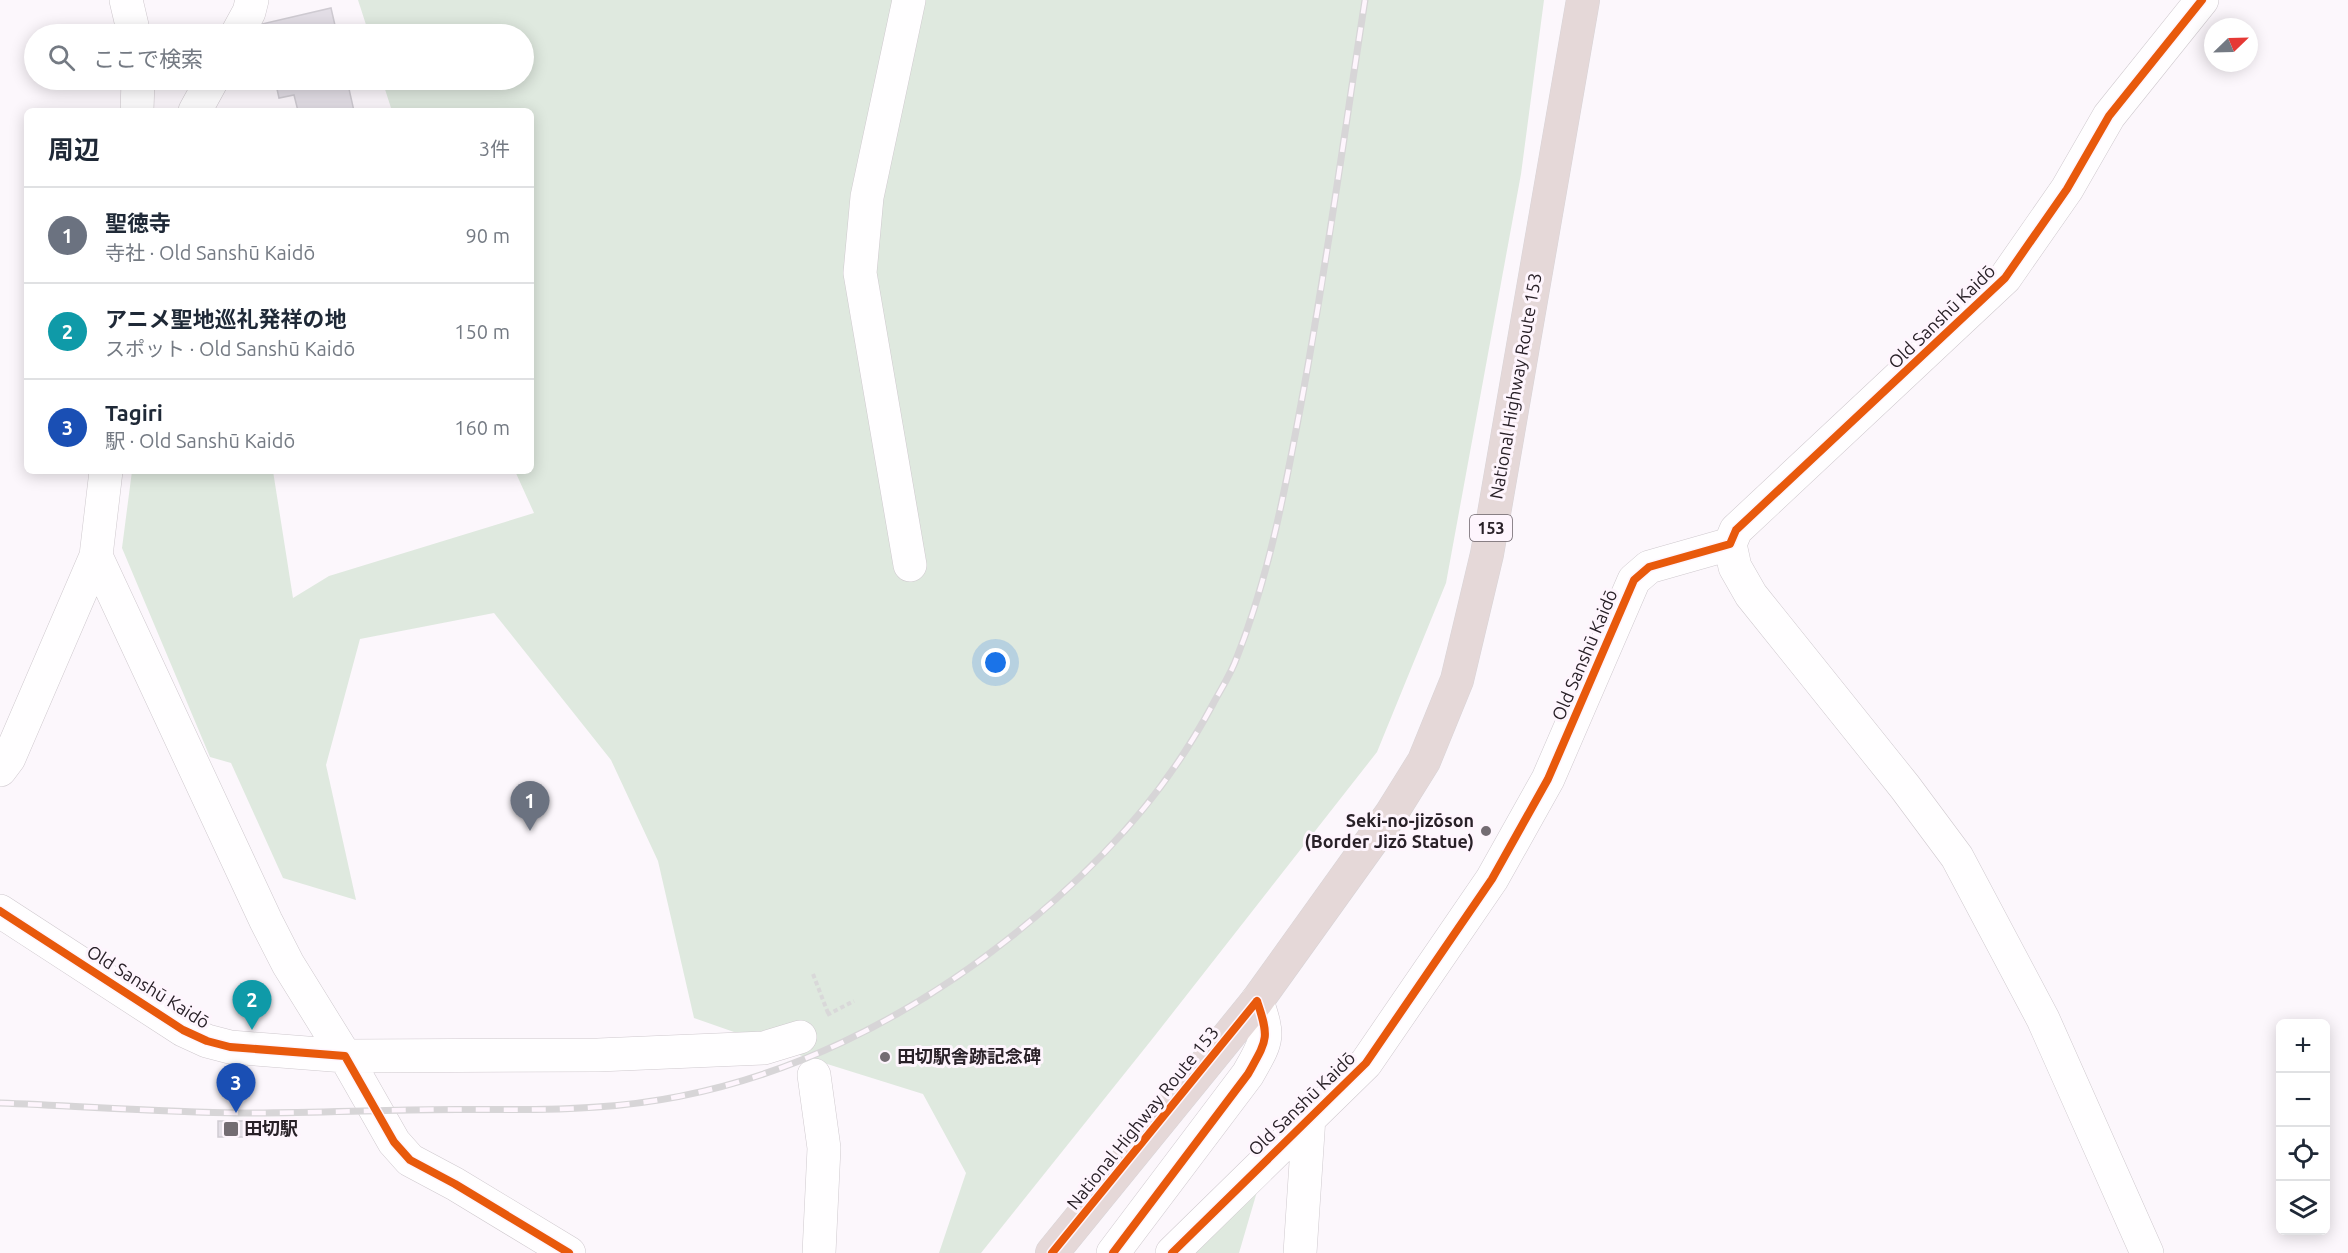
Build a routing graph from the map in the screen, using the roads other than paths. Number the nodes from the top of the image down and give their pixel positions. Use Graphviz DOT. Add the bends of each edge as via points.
graph roads {
  1 [pos="126,0"];
  2 [pos="252,0"];
  3 [pos="909,0"];
  4 [pos="1583,0"];
  5 [pos="2202,0"];
  6 [pos="132,24"];
  7 [pos="242,24"];
  8 [pos="138,90"];
  9 [pos="207,90"];
  10 [pos="137,108"];
  11 [pos="197,108"];
  12 [pos="106,474"];
  13 [pos="1730,544"];
  14 [pos="96,556"];
  15 [pos="910,565"];
  16 [pos="0,770"];
  17 [pos="0,911"];
  18 [pos="1257,1001"];
  19 [pos="800,1036"];
  20 [pos="345,1056"];
  21 [pos="814,1075"];
  22 [pos="1309,1117"];
  23 [pos="569,1253"];
  24 [pos="819,1253"];
  25 [pos="1052,1253"];
  26 [pos="1113,1253"];
  27 [pos="1172,1253"];
  28 [pos="1300,1253"];
  29 [pos="2146,1253"];
  1 -- 6 [label="street"];
  2 -- 7 [label="street"];
  3 -- 15 [label="street" via="867,197 860,273"];
  4 -- 18 [label="highway, National Highway Route 153 / 153" via="1487,554 1457,680 1424,760"];
  5 -- 13 [label="street, Old Sanshū Kaidō" via="2109,116 2067,189 2005,278 1736,530"];
  8 -- 10 [label="street"];
  9 -- 11 [label="street"];
  12 -- 14 [label="street"];
  13 -- 22 [label="street, Old Sanshū Kaidō" via="1649,567 1634,580 1548,779 1492,879 1366,1063"];
  13 -- 29 [label="street" via="1735,567 1751,595 1957,857 2043,1019"];
  14 -- 16 [label="street" via="9,758"];
  14 -- 20 [label="street" via="266,921"];
  17 -- 20 [label="street, Old Sanshū Kaidō" via="173,1024 207,1041 230,1047"];
  18 -- 25 [label="highway, National Highway Route 153 / 153"];
  18 -- 26 [label="street" via="1266,1042 1262,1050"];
  19 -- 20 [label="street, Old Sanshū Kaidō" via="764,1048 609,1055"];
  20 -- 23 [label="street" via="394,1142 410,1160"];
  21 -- 24 [label="street" via="824,1148"];
  22 -- 27 [label="street, Old Sanshū Kaidō"];
  22 -- 28 [label="street"];
}
